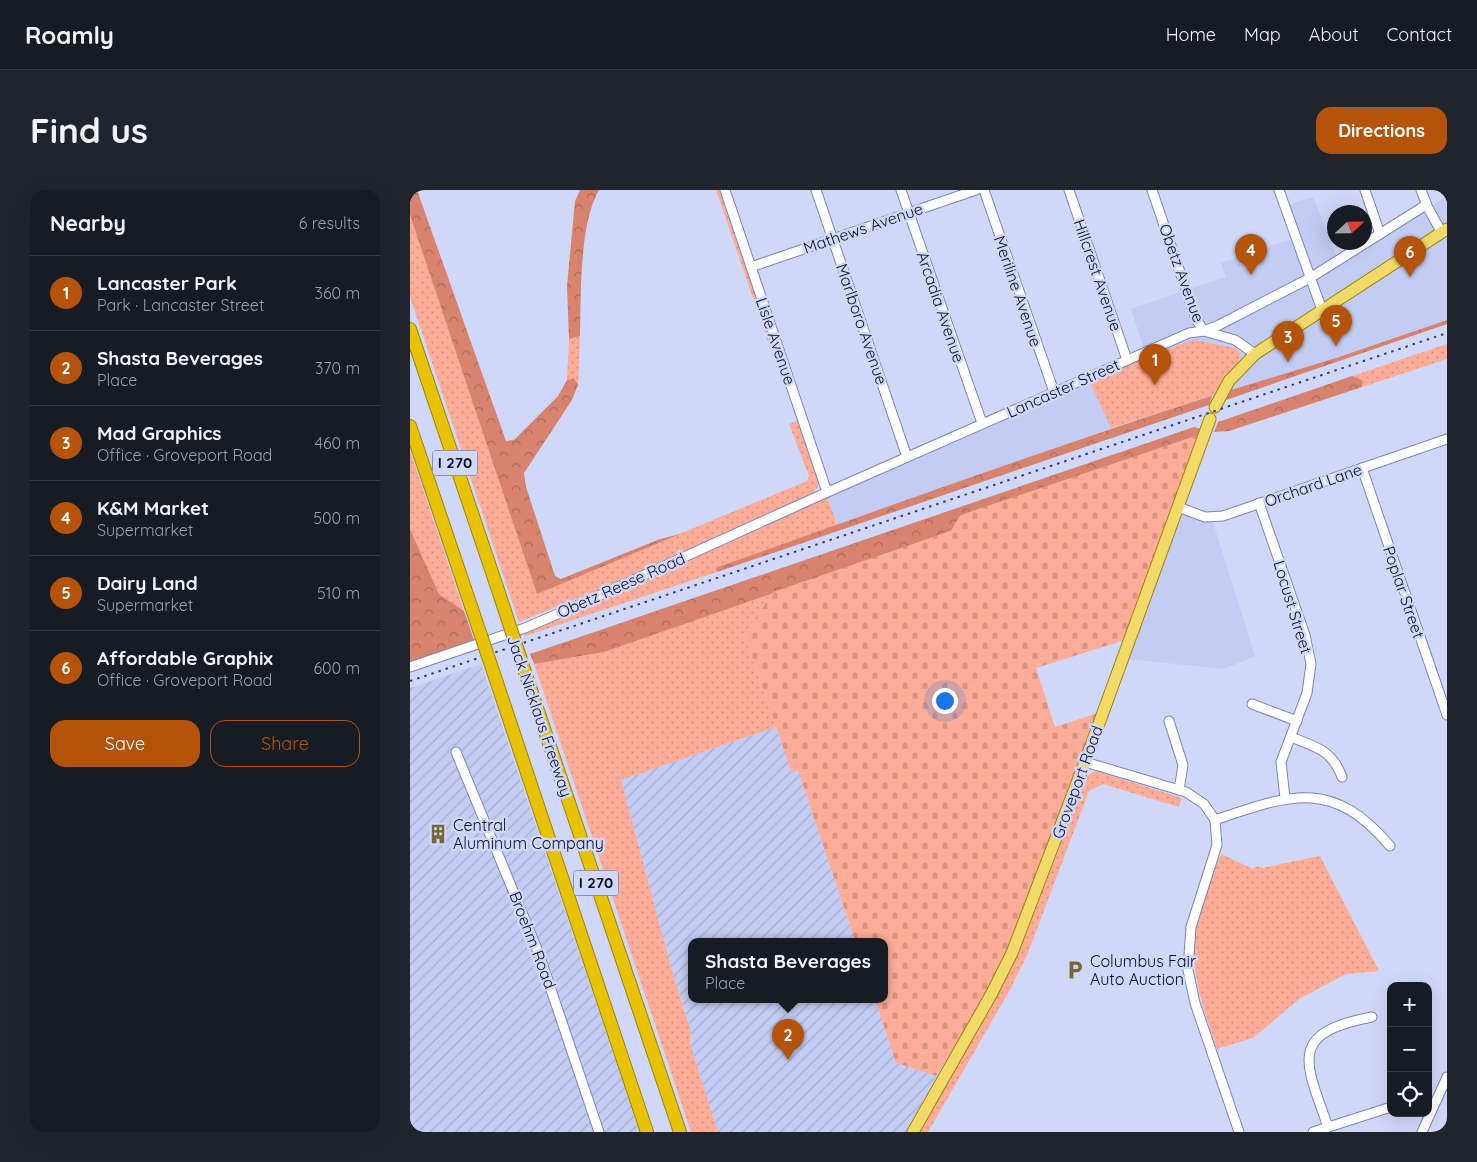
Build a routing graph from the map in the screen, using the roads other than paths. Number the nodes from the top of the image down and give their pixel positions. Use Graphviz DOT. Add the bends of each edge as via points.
graph roads {
  1 [pos="726,190"];
  2 [pos="816,190"];
  3 [pos="901,190"];
  4 [pos="976,190"];
  5 [pos="984,190"];
  6 [pos="1069,190"];
  7 [pos="1152,190"];
  8 [pos="1279,190"];
  9 [pos="1366,190"];
  10 [pos="1421,190"];
  11 [pos="1426,205"];
  12 [pos="909,212"];
  13 [pos="1444,231"];
  14 [pos="1380,234"];
  15 [pos="833,238"];
  16 [pos="751,267"];
  17 [pos="1310,278"];
  18 [pos="1322,310"];
  19 [pos="410,330"];
  20 [pos="1204,331"];
  21 [pos="1255,354"];
  22 [pos="1127,360"];
  23 [pos="1054,392"];
  24 [pos="1215,407"];
  25 [pos="1210,419"];
  26 [pos="982,423"];
  27 [pos="410,426"];
  28 [pos="1447,439"];
  29 [pos="907,458"];
  30 [pos="1362,468"];
  31 [pos="827,492"];
  32 [pos="1260,503"];
  33 [pos="1178,507"];
  34 [pos="410,667"];
  35 [pos="1252,704"];
  36 [pos="1447,715"];
  37 [pos="1169,721"];
  38 [pos="1297,721"];
  39 [pos="1291,737"];
  40 [pos="456,752"];
  41 [pos="1085,762"];
  42 [pos="1342,777"];
  43 [pos="1179,790"];
  44 [pos="1285,798"];
  45 [pos="1215,820"];
  46 [pos="1390,846"];
  47 [pos="1372,1017"];
  48 [pos="1447,1078"];
  49 [pos="1432,1102"];
  50 [pos="1387,1108"];
  51 [pos="1424,1117"];
  52 [pos="1328,1127"];
  53 [pos="599,1132"];
  54 [pos="647,1132"];
  55 [pos="680,1132"];
  56 [pos="913,1132"];
  57 [pos="1239,1132"];
  58 [pos="1313,1132"];
  59 [pos="1422,1132"];
  1 -- 16 [label="street, Lisle Avenue"];
  2 -- 15 [label="street, Marlboro Avenue"];
  3 -- 12 [label="street, Arcadia Avenue"];
  4 -- 12 [label="street, Mathews Avenue"];
  5 -- 23 [label="street, Meriline Avenue"];
  6 -- 22 [label="street, Hillcrest Avenue"];
  7 -- 20 [label="street, Obetz Avenue" via="1196,318"];
  8 -- 17 [label="street"];
  9 -- 14 [label="street"];
  10 -- 11 [label="street"];
  11 -- 13 [label="street"];
  11 -- 14 [label="street, Lancaster Street"];
  12 -- 15 [label="street, Mathews Avenue"];
  12 -- 26 [label="street, Arcadia Avenue"];
  13 -- 18 [label="main road"];
  14 -- 17 [label="street, Lancaster Street"];
  15 -- 16 [label="street, Mathews Avenue"];
  15 -- 29 [label="street, Marlboro Avenue"];
  16 -- 31 [label="street, Lisle Avenue"];
  17 -- 18 [label="street"];
  17 -- 20 [label="street, Lancaster Street"];
  18 -- 21 [label="main road"];
  19 -- 55 [label="highway, Jack Nicklaus Freeway / I 270, bridge"];
  20 -- 21 [label="street, Obetz Avenue" via="1235,340"];
  20 -- 22 [label="street, Lancaster Street" via="1192,332"];
  21 -- 24 [label="main road" via="1229,382"];
  22 -- 23 [label="street, Lancaster Street"];
  23 -- 26 [label="street, Lancaster Street"];
  25 -- 33 [label="main road, Groveport Road"];
  26 -- 29 [label="street, Lancaster Street"];
  27 -- 54 [label="highway, Jack Nicklaus Freeway / I 270, bridge"];
  28 -- 30 [label="street, Orchard Lane"];
  29 -- 31 [label="street, Lancaster Street"];
  30 -- 32 [label="street, Orchard Lane"];
  30 -- 36 [label="street, Poplar Street"];
  31 -- 34 [label="street, Obetz Reese Road" via="525,628"];
  32 -- 33 [label="street, Orchard Lane" via="1214,518"];
  32 -- 38 [label="street, Locust Street" via="1308,649 1310,679"];
  33 -- 41 [label="main road, Groveport Road"];
  35 -- 38 [label="street"];
  37 -- 43 [label="street" via="1183,765"];
  38 -- 39 [label="street, Locust Street"];
  39 -- 42 [label="street" via="1326,752"];
  39 -- 44 [label="street, Locust Street" via="1281,762"];
  40 -- 53 [label="street, Broehm Road" via="539,954"];
  41 -- 43 [label="street"];
  41 -- 56 [label="main road, Groveport Road" via="1000,978"];
  43 -- 45 [label="street" via="1204,804"];
  44 -- 45 [label="street"];
  44 -- 46 [label="street" via="1320,799 1342,806 1364,819"];
  45 -- 57 [label="street" via="1217,845 1191,928 1188,970 1195,1003"];
  47 -- 52 [label="street" via="1350,1021 1324,1034 1310,1050 1309,1072"];
  48 -- 49 [label="street"];
  50 -- 52 [label="street"];
  51 -- 59 [label="street"];
  52 -- 58 [label="street"];
}
